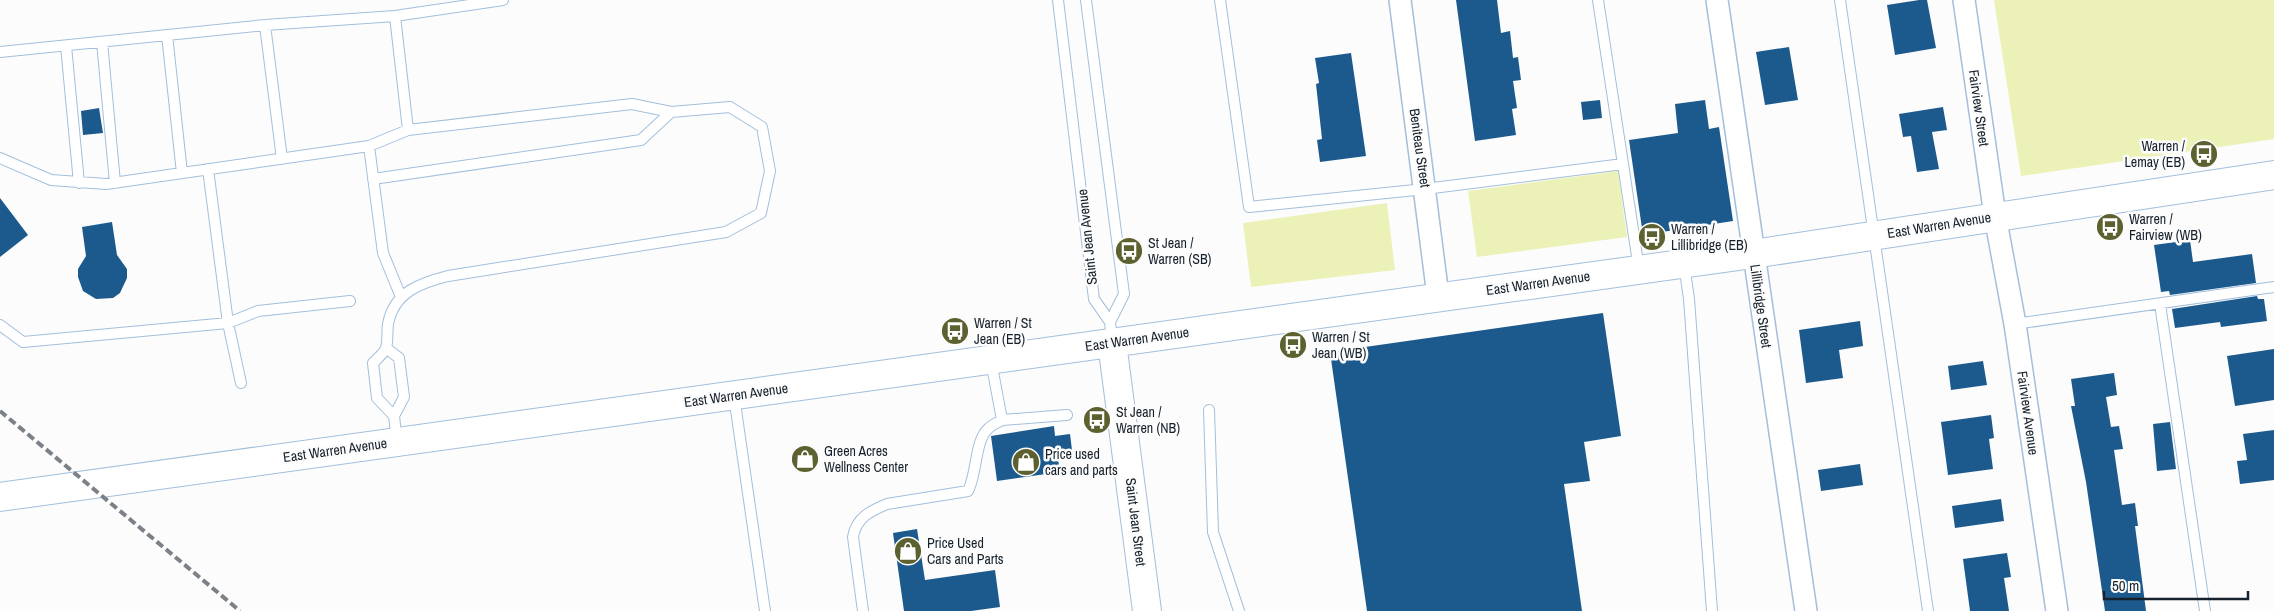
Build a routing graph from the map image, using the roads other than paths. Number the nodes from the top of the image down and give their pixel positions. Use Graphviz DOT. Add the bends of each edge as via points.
graph roads {
  1 [pos="503,0"];
  2 [pos="1058,0"];
  3 [pos="1086,0"];
  4 [pos="1220,0"];
  5 [pos="1400,0"];
  6 [pos="1598,0"];
  7 [pos="1717,0"];
  8 [pos="1840,0"];
  9 [pos="1964,0"];
  10 [pos="395,16"];
  11 [pos="265,25"];
  12 [pos="167,35"];
  13 [pos="102,42"];
  14 [pos="66,46"];
  15 [pos="0,52"];
  16 [pos="671,112"];
  17 [pos="408,130"];
  18 [pos="369,146"];
  19 [pos="0,158"];
  20 [pos="282,159"];
  21 [pos="1623,164"];
  22 [pos="208,170"];
  23 [pos="182,173"];
  24 [pos="2274,175"];
  25 [pos="373,179"];
  26 [pos="79,182"];
  27 [pos="115,183"];
  28 [pos="1425,189"];
  29 [pos="1995,216"];
  30 [pos="1875,235"];
  31 [pos="1753,254"];
  32 [pos="1684,263"];
  33 [pos="1639,270"];
  34 [pos="2274,287"];
  35 [pos="1438,296"];
  36 [pos="400,298"];
  37 [pos="350,301"];
  38 [pos="2160,304"];
  39 [pos="228,323"];
  40 [pos="2015,324"];
  41 [pos="0,325"];
  42 [pos="1111,332"];
  43 [pos="386,348"];
  44 [pos="991,360"];
  45 [pos="241,383"];
  46 [pos="734,395"];
  47 [pos="1209,410"];
  48 [pos="1067,415"];
  49 [pos="394,416"];
  50 [pos="1002,420"];
  51 [pos="397,442"];
  52 [pos="0,497"];
  53 [pos="765,611"];
  54 [pos="862,611"];
  55 [pos="1147,611"];
  56 [pos="1239,611"];
  57 [pos="1712,611"];
  58 [pos="1806,611"];
  59 [pos="1928,611"];
  60 [pos="2057,611"];
  61 [pos="2205,611"];
  1 -- 10 [label="lane"];
  2 -- 42 [label="lane, Saint Jean Avenue" via="1094,299"];
  3 -- 42 [label="lane, Saint Jean Avenue" via="1124,294"];
  4 -- 28 [label="lane" via="1249,207"];
  5 -- 28 [label="street, Beniteau Street"];
  6 -- 21 [label="lane"];
  7 -- 31 [label="street, Lillibridge Street"];
  8 -- 30 [label="lane"];
  9 -- 29 [label="street, Fairview Street"];
  10 -- 11 [label="lane"];
  10 -- 17 [label="lane"];
  11 -- 12 [label="lane"];
  11 -- 20 [label="lane"];
  12 -- 13 [label="lane"];
  12 -- 23 [label="lane"];
  13 -- 14 [label="lane"];
  13 -- 27 [label="lane"];
  14 -- 15 [label="lane"];
  14 -- 26 [label="lane"];
  16 -- 17 [label="lane" via="632,104"];
  16 -- 25 [label="lane" via="641,140"];
  16 -- 36 [label="lane" via="730,107 762,127 770,171 761,214 726,232 448,276 410,289"];
  17 -- 18 [label="lane"];
  18 -- 20 [label="lane"];
  18 -- 25 [label="lane"];
  19 -- 26 [label="lane" via="51,180"];
  20 -- 22 [label="lane"];
  21 -- 28 [label="lane"];
  21 -- 33 [label="lane"];
  22 -- 23 [label="lane"];
  22 -- 39 [label="lane"];
  23 -- 27 [label="lane"];
  24 -- 29 [label="main road, East Warren Avenue"];
  25 -- 36 [label="lane" via="383,253"];
  26 -- 27 [label="lane"];
  28 -- 35 [label="street, Beniteau Street"];
  29 -- 30 [label="main road, East Warren Avenue"];
  29 -- 40 [label="street, Fairview Avenue"];
  30 -- 31 [label="main road, East Warren Avenue"];
  30 -- 59 [label="lane"];
  31 -- 32 [label="main road, East Warren Avenue"];
  31 -- 58 [label="street, Lillibridge Street"];
  32 -- 33 [label="main road, East Warren Avenue"];
  32 -- 57 [label="lane"];
  33 -- 35 [label="main road, East Warren Avenue"];
  34 -- 38 [label="lane"];
  35 -- 42 [label="main road, East Warren Avenue"];
  36 -- 43 [label="lane" via="388,322"];
  37 -- 39 [label="lane" via="258,312"];
  38 -- 40 [label="lane"];
  38 -- 61 [label="lane"];
  39 -- 41 [label="lane" via="23,342"];
  39 -- 45 [label="lane"];
  40 -- 60 [label="street, Fairview Avenue"];
  42 -- 44 [label="main road, East Warren Avenue"];
  42 -- 55 [label="main road, Saint Jean Street"];
  43 -- 49 [label="lane" via="399,358 404,397"];
  43 -- 49 [label="lane" via="373,363 376,392 377,398"];
  44 -- 46 [label="main road, East Warren Avenue"];
  44 -- 50 [label="lane"];
  46 -- 51 [label="main road, East Warren Avenue"];
  46 -- 53 [label="lane"];
  47 -- 56 [label="lane" via="1213,532"];
  48 -- 50 [label="lane"];
  49 -- 51 [label="lane"];
  50 -- 54 [label="lane" via="982,436 973,482 968,491 887,504 874,509 854,528"];
  51 -- 52 [label="main road, East Warren Avenue"];
}
